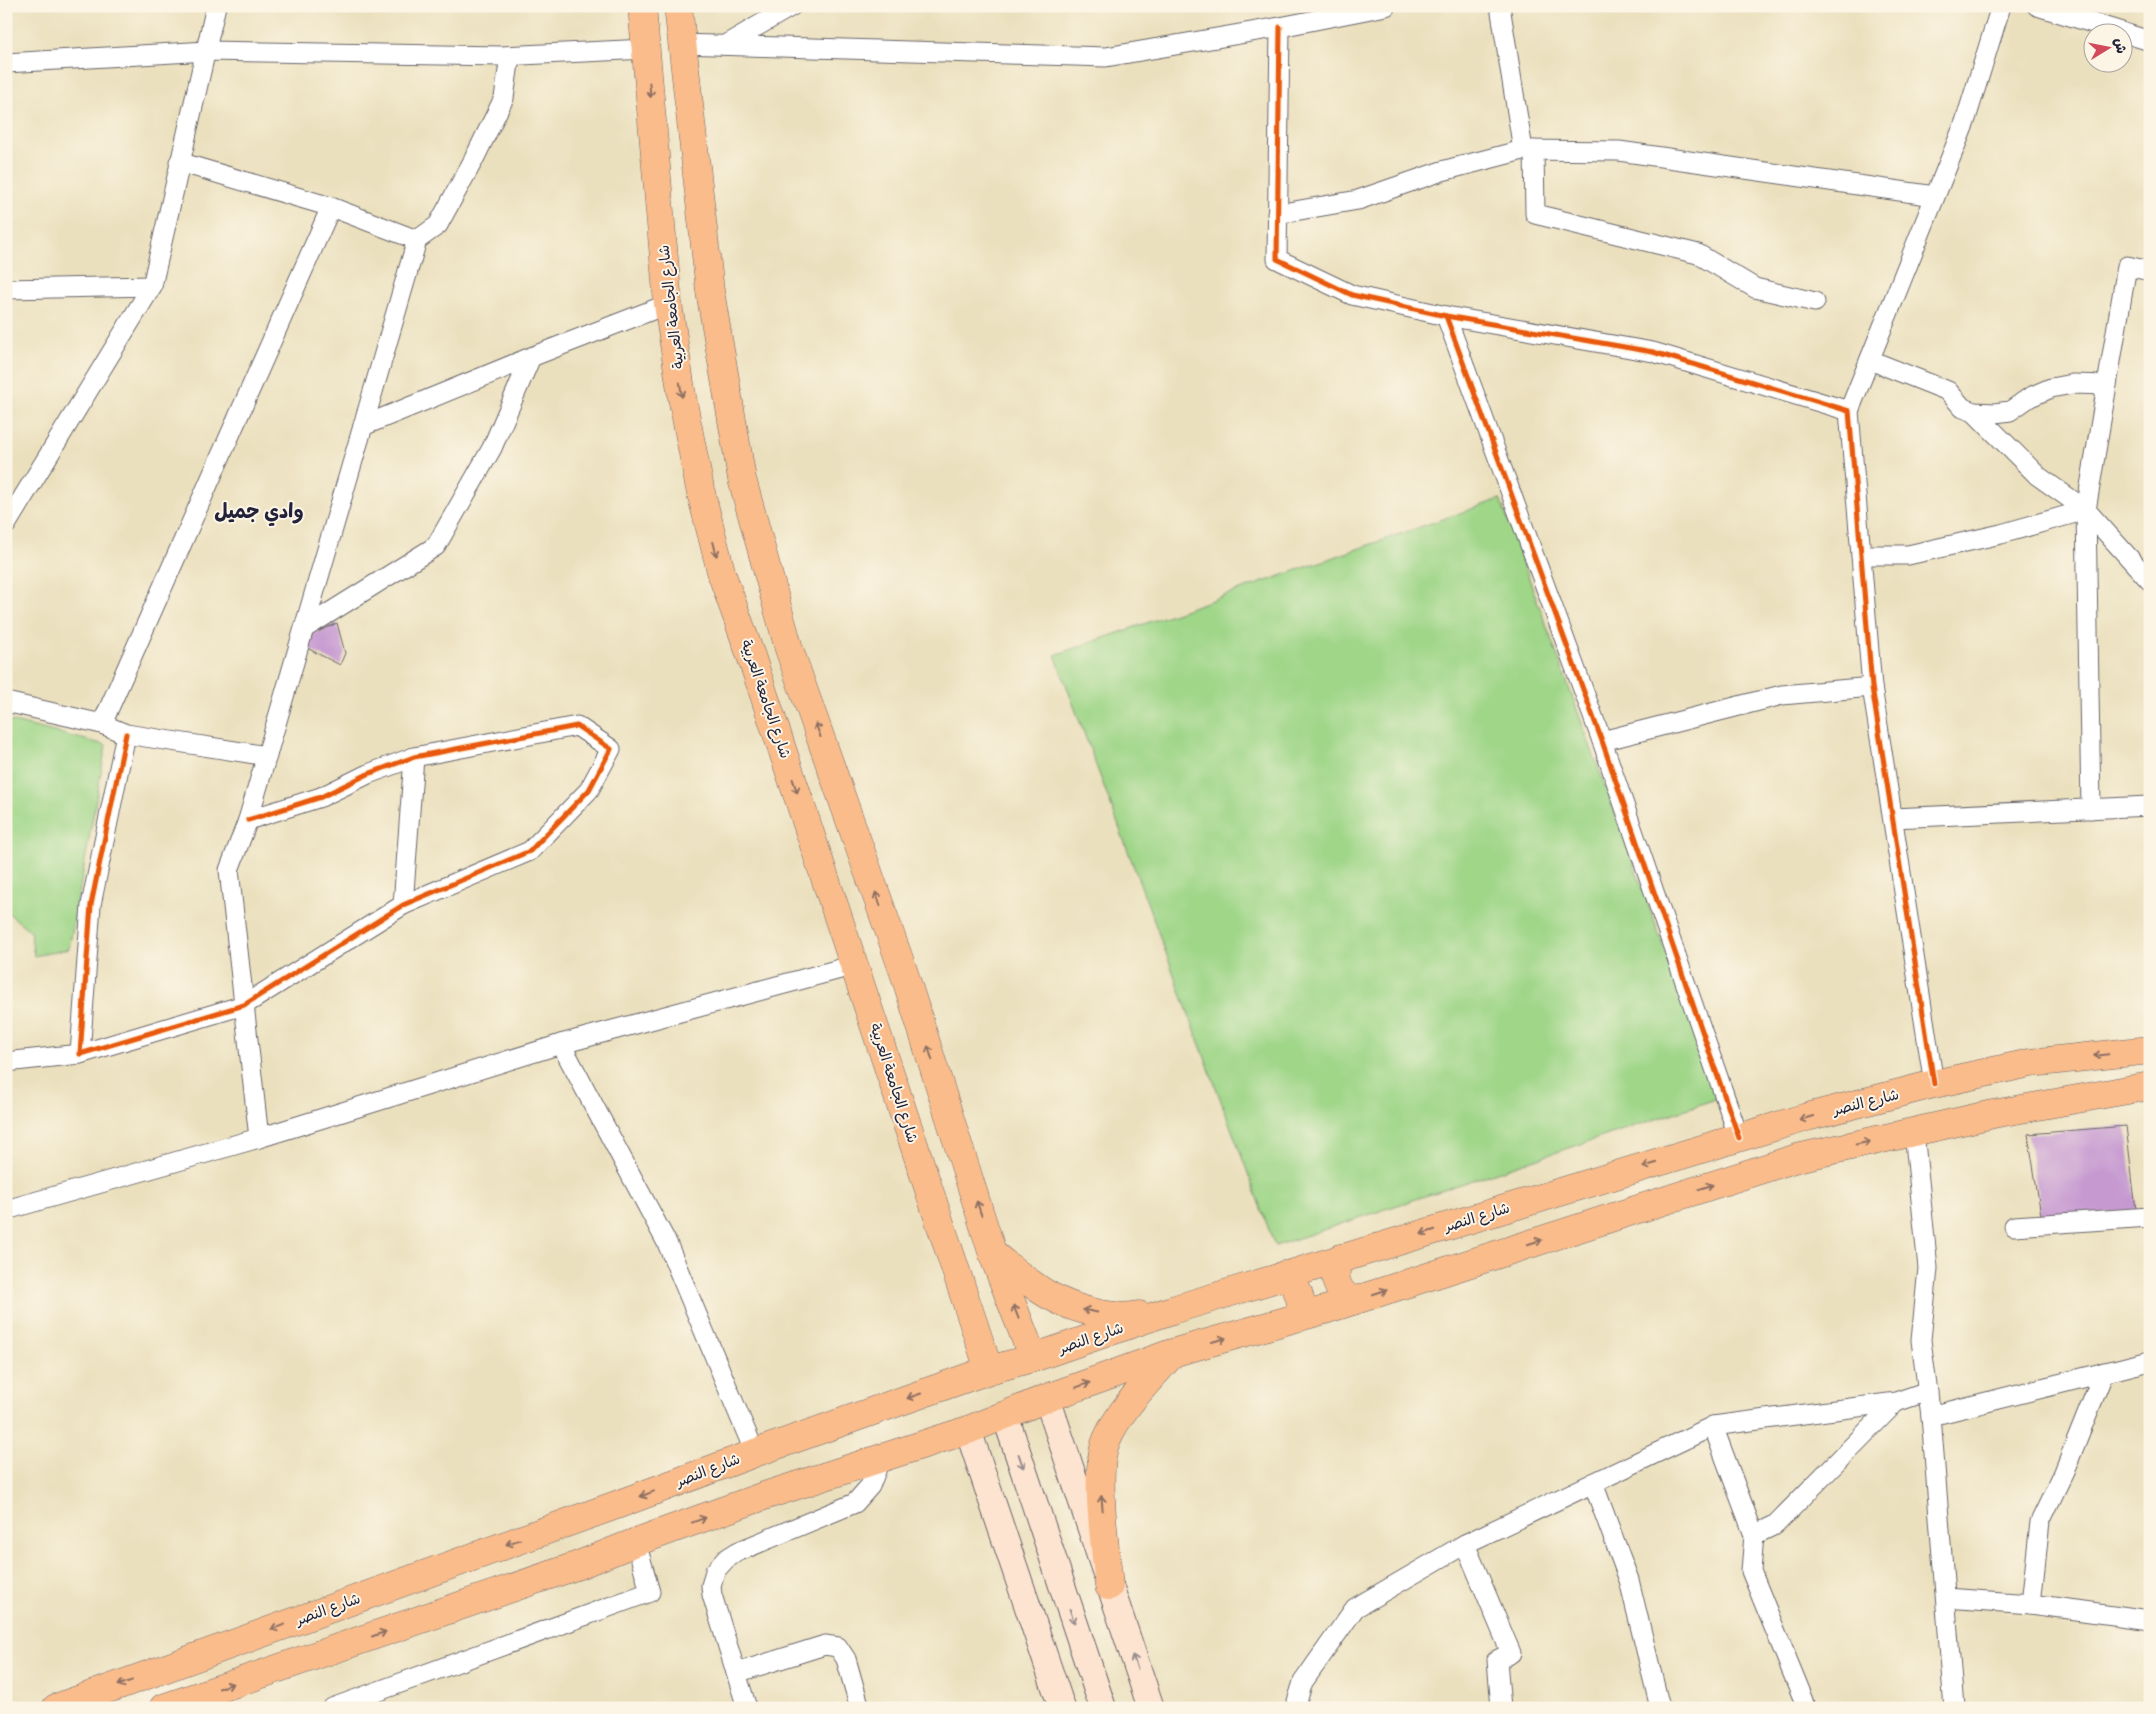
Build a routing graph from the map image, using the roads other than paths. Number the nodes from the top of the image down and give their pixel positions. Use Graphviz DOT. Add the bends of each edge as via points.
graph roads {
  1 [pos="216,6"];
  2 [pos="642,6"];
  3 [pos="678,6"];
  4 [pos="792,6"];
  5 [pos="1386,6"];
  6 [pos="1500,6"];
  7 [pos="2000,6"];
  8 [pos="2037,6"];
  9 [pos="2088,22"];
  10 [pos="1280,28"];
  11 [pos="2134,36"];
  12 [pos="2150,41"];
  13 [pos="681,44"];
  14 [pos="724,46"];
  15 [pos="646,49"];
  16 [pos="207,51"];
  17 [pos="510,56"];
  18 [pos="6,63"];
  19 [pos="1529,150"];
  20 [pos="180,162"];
  21 [pos="1935,196"];
  22 [pos="331,207"];
  23 [pos="1277,214"];
  24 [pos="417,240"];
  25 [pos="2150,271"];
  26 [pos="152,286"];
  27 [pos="6,289"];
  28 [pos="1815,302"];
  29 [pos="668,304"];
  30 [pos="1446,316"];
  31 [pos="531,357"];
  32 [pos="1870,360"];
  33 [pos="2107,385"];
  34 [pos="1850,411"];
  35 [pos="1974,412"];
  36 [pos="363,426"];
  37 [pos="2086,510"];
  38 [pos="6,526"];
  39 [pos="1861,554"];
  40 [pos="2150,581"];
  41 [pos="305,628"];
  42 [pos="1872,688"];
  43 [pos="6,702"];
  44 [pos="102,724"];
  45 [pos="126,734"];
  46 [pos="1602,741"];
  47 [pos="267,756"];
  48 [pos="414,757"];
  49 [pos="2150,806"];
  50 [pos="2091,809"];
  51 [pos="1893,818"];
  52 [pos="248,820"];
  53 [pos="403,905"];
  54 [pos="855,965"];
  55 [pos="244,1005"];
  56 [pos="560,1044"];
  57 [pos="2150,1050"];
  58 [pos="80,1054"];
  59 [pos="6,1062"];
  60 [pos="1934,1084"];
  61 [pos="2150,1086"];
  62 [pos="1914,1132"];
  63 [pos="258,1138"];
  64 [pos="1739,1138"];
  65 [pos="6,1210"];
  66 [pos="2150,1217"];
  67 [pos="2014,1226"];
  68 [pos="993,1255"];
  69 [pos="1340,1258"];
  70 [pos="955,1265"];
  71 [pos="1284,1275"];
  72 [pos="1353,1301"];
  73 [pos="1172,1310"];
  74 [pos="1300,1317"];
  75 [pos="1172,1353"];
  76 [pos="1033,1358"];
  77 [pos="2150,1360"];
  78 [pos="989,1370"];
  79 [pos="2104,1372"];
  80 [pos="960,1380"];
  81 [pos="1928,1391"];
  82 [pos="1047,1398"];
  83 [pos="1896,1402"];
  84 [pos="1005,1415"];
  85 [pos="1931,1416"];
  86 [pos="1713,1426"];
  87 [pos="968,1430"];
  88 [pos="755,1453"];
  89 [pos="877,1458"];
  90 [pos="1593,1483"];
  91 [pos="620,1504"];
  92 [pos="558,1526"];
  93 [pos="1754,1535"];
  94 [pos="636,1542"];
  95 [pos="1465,1544"];
  96 [pos="576,1566"];
  97 [pos="1109,1586"];
  98 [pos="1946,1598"];
  99 [pos="2031,1604"];
  100 [pos="2150,1620"];
  101 [pos="736,1673"];
  102 [pos="56,1708"];
  103 [pos="163,1708"];
  104 [pos="332,1708"];
  105 [pos="747,1708"];
  106 [pos="860,1708"];
  107 [pos="1062,1708"];
  108 [pos="1104,1708"];
  109 [pos="1151,1708"];
  110 [pos="1295,1708"];
  111 [pos="1501,1708"];
  112 [pos="1660,1708"];
  113 [pos="1807,1708"];
  114 [pos="1954,1708"];
  1 -- 16 [label="street"];
  2 -- 15 [label="main road, شارع الجامعة العربية"];
  3 -- 13 [label="main road"];
  4 -- 14 [label="street"];
  5 -- 10 [label="street"];
  6 -- 19 [label="street"];
  7 -- 21 [label="street" via="1965,122"];
  8 -- 9 [label="street"];
  10 -- 14 [label="street" via="1106,57"];
  10 -- 23 [label="street"];
  11 -- 12 [label="street"];
  13 -- 14 [label="street"];
  68 -- 13 [label="main road, one-way" via="904,972 789,649 742,479 710,291"];
  15 -- 17 [label="street"];
  15 -- 29 [label="main road, شارع الجامعة العربية, one-way"];
  16 -- 17 [label="street"];
  16 -- 18 [label="street"];
  16 -- 20 [label="street"];
  17 -- 24 [label="street" via="504,98 474,161 438,225"];
  19 -- 21 [label="street" via="1619,151"];
  19 -- 23 [label="street" via="1442,171 1358,200"];
  19 -- 28 [label="street" via="1535,214 1698,254 1755,288"];
  20 -- 22 [label="street"];
  20 -- 26 [label="street"];
  21 -- 32 [label="street"];
  22 -- 24 [label="street"];
  22 -- 44 [label="street"];
  23 -- 30 [label="street" via="1276,259 1352,295"];
  24 -- 36 [label="street"];
  25 -- 33 [label="street" via="2127,266"];
  26 -- 27 [label="street"];
  26 -- 38 [label="street"];
  29 -- 31 [label="street"];
  29 -- 54 [label="main road, شارع الجامعة العربية, one-way" via="700,489 722,575"];
  30 -- 34 [label="street" via="1652,352"];
  30 -- 46 [label="street"];
  31 -- 36 [label="street"];
  31 -- 41 [label="street" via="492,448 436,546"];
  32 -- 34 [label="street"];
  32 -- 35 [label="street" via="1948,391 1963,408"];
  33 -- 35 [label="street" via="2072,384 2051,388 2010,410"];
  33 -- 37 [label="street"];
  34 -- 39 [label="street"];
  35 -- 37 [label="street" via="2038,476"];
  36 -- 41 [label="street"];
  37 -- 39 [label="street" via="1908,555"];
  37 -- 40 [label="street"];
  37 -- 50 [label="street"];
  39 -- 42 [label="street"];
  41 -- 47 [label="street"];
  42 -- 46 [label="street" via="1782,694"];
  42 -- 51 [label="street"];
  43 -- 44 [label="street"];
  44 -- 45 [label="street"];
  45 -- 47 [label="street"];
  45 -- 58 [label="street" via="90,905"];
  46 -- 64 [label="street"];
  47 -- 52 [label="street"];
  48 -- 52 [label="street" via="368,774 321,797"];
  48 -- 53 [label="street"];
  48 -- 53 [label="street" via="577,726 611,749 588,790 530,851"];
  49 -- 50 [label="street"];
  50 -- 51 [label="street"];
  51 -- 60 [label="street"];
  52 -- 55 [label="street" via="229,870"];
  53 -- 55 [label="street"];
  54 -- 56 [label="street"];
  54 -- 70 [label="main road, شارع الجامعة العربية"];
  55 -- 58 [label="street"];
  55 -- 63 [label="street"];
  56 -- 63 [label="street"];
  56 -- 88 [label="street" via="667,1243"];
  57 -- 60 [label="main road, شارع النصر, one-way" via="2030,1063"];
  58 -- 59 [label="street"];
  60 -- 64 [label="main road, شارع النصر, one-way"];
  61 -- 62 [label="main road" via="1993,1114"];
  72 -- 62 [label="main road, one-way" via="1797,1158"];
  62 -- 81 [label="street" via="1928,1268 1921,1340"];
  63 -- 65 [label="street"];
  64 -- 69 [label="main road, شارع النصر, one-way"];
  66 -- 67 [label="street"];
  73 -- 68 [label="main road, one-way" via="1124,1318 1081,1310 1056,1300"];
  76 -- 68 [label="main road, one-way"];
  69 -- 71 [label="main road, شارع النصر"];
  69 -- 72 [label="main road" via="1336,1266 1336,1283"];
  70 -- 78 [label="main road, شارع الجامعة العربية"];
  70 -- 80 [label="main road" via="964,1352"];
  71 -- 73 [label="main road, شارع النصر"];
  71 -- 74 [label="main road" via="1297,1288 1301,1298"];
  72 -- 74 [label="main road"];
  73 -- 76 [label="main road, شارع النصر"];
  75 -- 74 [label="main road, one-way"];
  82 -- 75 [label="main road, one-way"];
  97 -- 75 [label="main road, one-way" via="1100,1476 1106,1440 1124,1411"];
  76 -- 78 [label="main road, شارع النصر"];
  77 -- 79 [label="street"];
  78 -- 80 [label="main road, شارع النصر"];
  79 -- 85 [label="street"];
  79 -- 99 [label="street" via="2040,1522"];
  80 -- 88 [label="main road, شارع النصر, one-way"];
  81 -- 83 [label="street"];
  81 -- 85 [label="street"];
  82 -- 84 [label="main road"];
  82 -- 97 [label="street"];
  83 -- 86 [label="street"];
  83 -- 93 [label="street" via="1775,1525"];
  84 -- 87 [label="main road"];
  84 -- 108 [label="street, one-way"];
  85 -- 98 [label="street"];
  86 -- 90 [label="street"];
  86 -- 93 [label="street"];
  87 -- 89 [label="main road"];
  87 -- 107 [label="street"];
  88 -- 91 [label="main road, شارع النصر, one-way"];
  94 -- 89 [label="main road, one-way"];
  89 -- 101 [label="street" via="870,1486 855,1502 737,1552 715,1571 712,1595"];
  90 -- 95 [label="street"];
  90 -- 112 [label="street" via="1630,1580"];
  91 -- 92 [label="main road, شارع النصر"];
  91 -- 94 [label="main road" via="623,1528"];
  92 -- 96 [label="main road" via="580,1531 586,1554"];
  92 -- 102 [label="main road, شارع النصر, one-way"];
  93 -- 113 [label="street" via="1752,1572"];
  94 -- 96 [label="main road"];
  94 -- 104 [label="street" via="650,1592"];
  95 -- 110 [label="street" via="1355,1608 1303,1682"];
  95 -- 111 [label="street" via="1512,1653 1497,1660"];
  103 -- 96 [label="main road, one-way"];
  109 -- 97 [label="street, one-way"];
  98 -- 99 [label="street"];
  98 -- 114 [label="street"];
  99 -- 100 [label="street"];
  101 -- 105 [label="street"];
  101 -- 106 [label="street" via="825,1645 838,1647 846,1660"];
}
